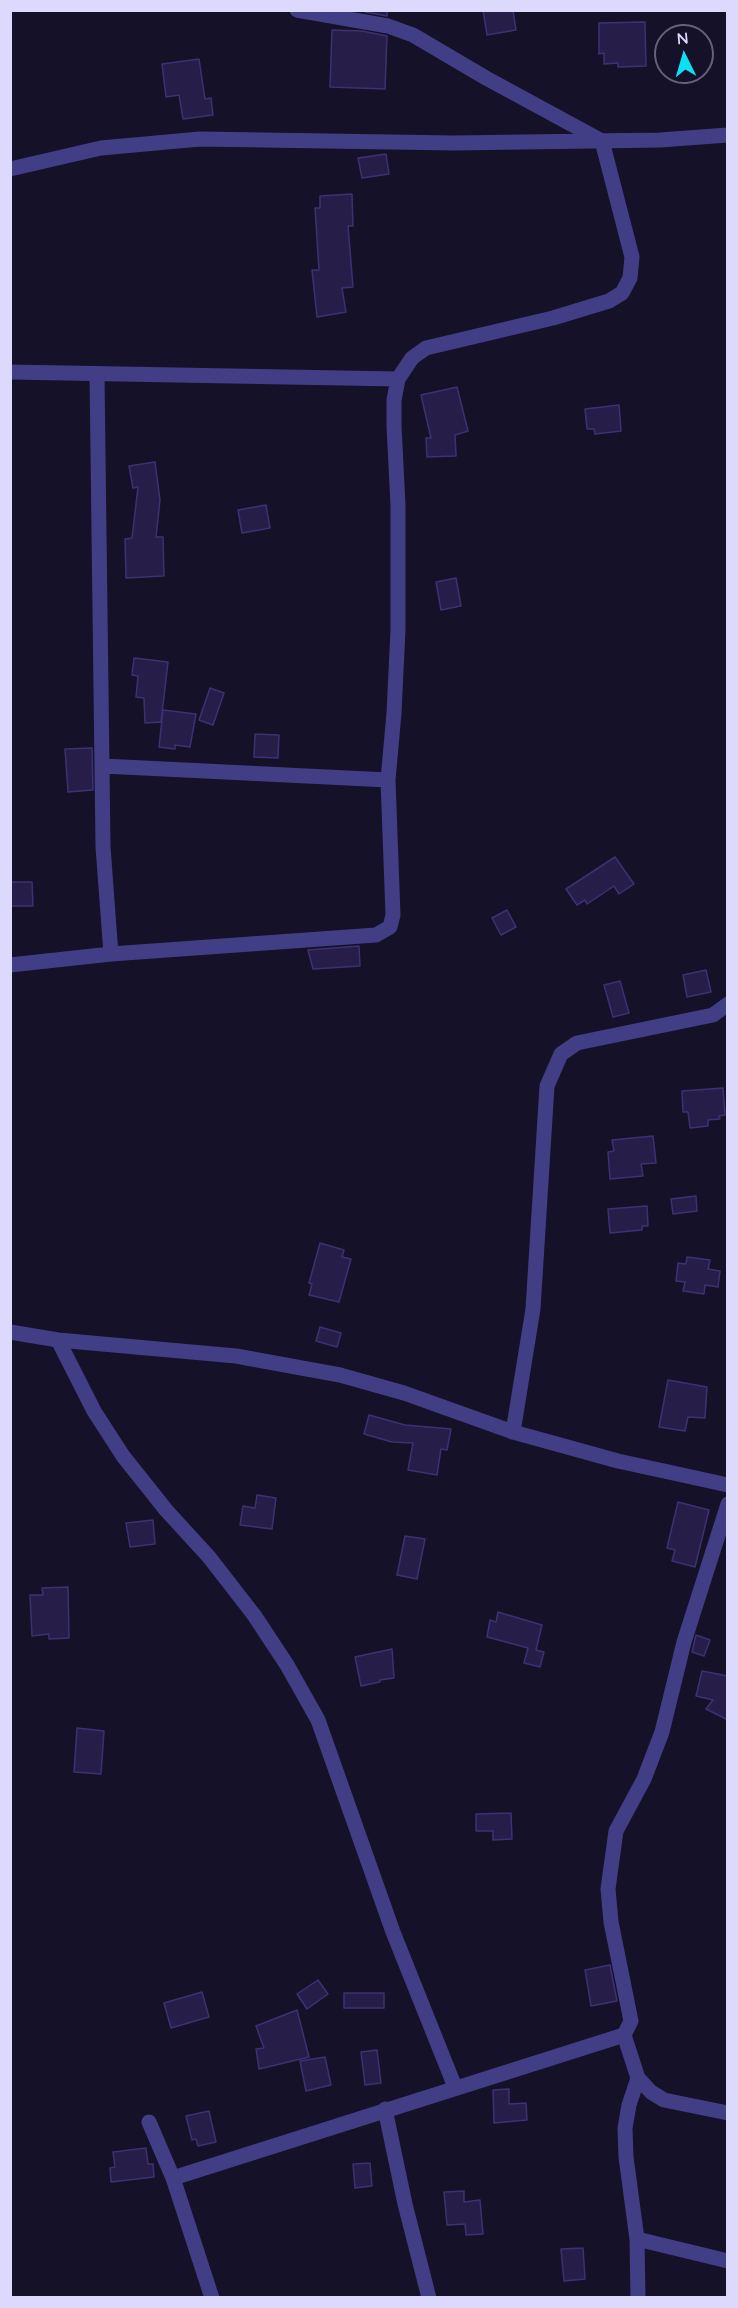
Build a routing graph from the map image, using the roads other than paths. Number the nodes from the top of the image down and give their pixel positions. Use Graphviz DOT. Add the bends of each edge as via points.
graph roads {
  1 [pos="297,10"];
  2 [pos="728,135"];
  3 [pos="602,141"];
  4 [pos="10,169"];
  5 [pos="10,372"];
  6 [pos="97,374"];
  7 [pos="398,379"];
  8 [pos="103,766"];
  9 [pos="388,780"];
  10 [pos="111,954"];
  11 [pos="10,965"];
  12 [pos="728,1004"];
  13 [pos="10,1332"];
  14 [pos="58,1341"];
  15 [pos="513,1432"];
  16 [pos="728,1485"];
  17 [pos="728,1504"];
  18 [pos="624,2035"];
  19 [pos="638,2078"];
  20 [pos="455,2087"];
  21 [pos="385,2109"];
  22 [pos="728,2113"];
  23 [pos="149,2122"];
  24 [pos="172,2178"];
  25 [pos="637,2239"];
  26 [pos="728,2261"];
  27 [pos="212,2298"];
  28 [pos="429,2298"];
  29 [pos="638,2298"];
  1 -- 3 [label="street" via="387,26 413,35"];
  2 -- 3 [label="street"];
  3 -- 4 [label="street" via="200,139 101,148"];
  3 -- 7 [label="street" via="632,257 630,278 622,293 609,301 553,318 426,348 412,358"];
  5 -- 6 [label="street"];
  6 -- 7 [label="street"];
  6 -- 8 [label="street"];
  7 -- 9 [label="street" via="394,400 398,630"];
  8 -- 9 [label="street"];
  8 -- 10 [label="street" via="103,848"];
  9 -- 10 [label="street" via="393,915 390,927 376,935"];
  10 -- 11 [label="street"];
  12 -- 15 [label="street" via="713,1015 577,1043 561,1054 548,1086 533,1309"];
  13 -- 14 [label="street"];
  14 -- 15 [label="street" via="281,1363 404,1393"];
  14 -- 20 [label="street" via="94,1411 123,1456 254,1615 318,1720 393,1932"];
  15 -- 16 [label="street" via="618,1461"];
  17 -- 18 [label="street" via="684,1642 662,1732 644,1779 616,1831 608,1889 631,2021"];
  18 -- 19 [label="street"];
  18 -- 20 [label="street"];
  19 -- 22 [label="street" via="664,2100"];
  19 -- 25 [label="street" via="625,2128"];
  20 -- 21 [label="street"];
  21 -- 24 [label="street"];
  21 -- 28 [label="street"];
  23 -- 24 [label="street"];
  24 -- 27 [label="street"];
  25 -- 26 [label="street"];
  25 -- 29 [label="street"];
}
